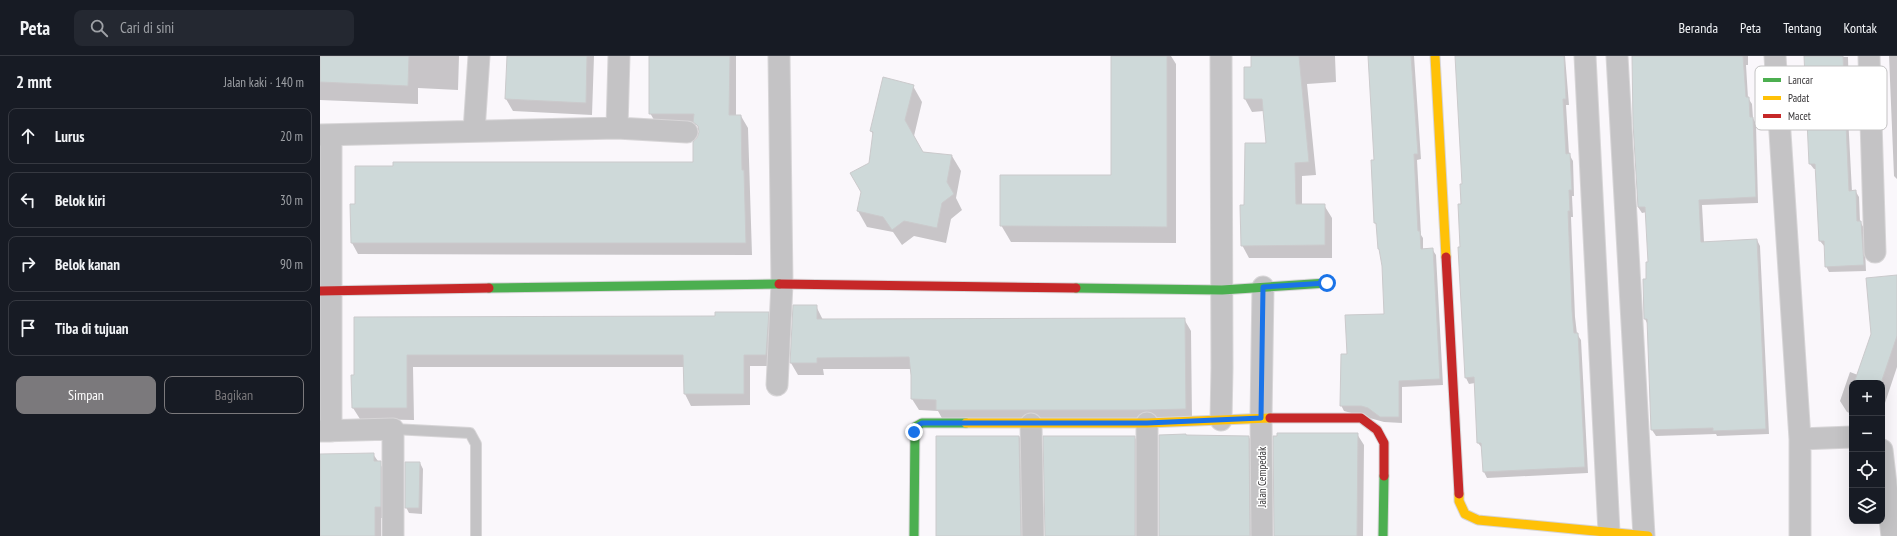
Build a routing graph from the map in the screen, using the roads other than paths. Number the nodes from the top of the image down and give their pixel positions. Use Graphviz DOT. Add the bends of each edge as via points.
graph roads {
  1 [pos="479,56"];
  2 [pos="619,56"];
  3 [pos="779,56"];
  4 [pos="1221,56"];
  5 [pos="1435,56"];
  6 [pos="1585,56"];
  7 [pos="1617,56"];
  8 [pos="1775,56"];
  9 [pos="1869,56"];
  10 [pos="1776,66"];
  11 [pos="1869,66"];
  12 [pos="617,128"];
  13 [pos="1780,130"];
  14 [pos="1871,130"];
  15 [pos="474,131"];
  16 [pos="687,132"];
  17 [pos="326,135"];
  18 [pos="1627,232"];
  19 [pos="1594,233"];
  20 [pos="1875,252"];
  21 [pos="1327,283"];
  22 [pos="782,284"];
  23 [pos="1263,287"];
  24 [pos="1222,290"];
  25 [pos="326,291"];
  26 [pos="777,385"];
  27 [pos="1261,418"];
  28 [pos="1221,420"];
  29 [pos="1147,423"];
  30 [pos="1031,424"];
  31 [pos="393,429"];
  32 [pos="325,431"];
  33 [pos="1849,437"];
  34 [pos="1800,439"];
  35 [pos="1882,452"];
  36 [pos="1609,532"];
  37 [pos="393,536"];
  38 [pos="476,536"];
  39 [pos="914,536"];
  40 [pos="1033,536"];
  41 [pos="1147,536"];
  42 [pos="1262,536"];
  43 [pos="1383,536"];
  44 [pos="1644,536"];
  45 [pos="1648,536"];
  46 [pos="1800,536"];
  47 [pos="1892,536"];
  1 -- 15 [label="street"];
  2 -- 12 [label="street"];
  3 -- 22 [label="street"];
  4 -- 24 [label="street"];
  5 -- 36 [label="street" via="1459,501 1465,514 1478,520"];
  6 -- 19 [label="street"];
  7 -- 18 [label="street"];
  8 -- 10 [label="street"];
  9 -- 11 [label="street"];
  12 -- 15 [label="street"];
  12 -- 16 [label="street"];
  13 -- 34 [label="street"];
  14 -- 20 [label="street"];
  15 -- 17 [label="street"];
  17 -- 25 [label="street"];
  18 -- 19 [label="street"];
  18 -- 44 [label="street"];
  19 -- 36 [label="street"];
  21 -- 23 [label="street"];
  22 -- 24 [label="street"];
  22 -- 25 [label="street"];
  22 -- 26 [label="street"];
  23 -- 24 [label="street"];
  23 -- 27 [label="street, Jalan Cempedak"];
  24 -- 28 [label="street"];
  25 -- 32 [label="street"];
  27 -- 28 [label="street"];
  27 -- 42 [label="street, Jalan Cempedak"];
  27 -- 43 [label="street" via="1361,418 1377,430 1384,443"];
  28 -- 29 [label="street"];
  29 -- 30 [label="street"];
  29 -- 41 [label="street"];
  30 -- 39 [label="street" via="922,423 915,427"];
  30 -- 40 [label="street"];
  31 -- 32 [label="street"];
  31 -- 37 [label="street"];
  31 -- 38 [label="lane" via="470,433 476,444"];
  33 -- 34 [label="street"];
  34 -- 46 [label="street"];
  35 -- 47 [label="street"];
  36 -- 44 [label="street"];
  44 -- 45 [label="street"];
}
